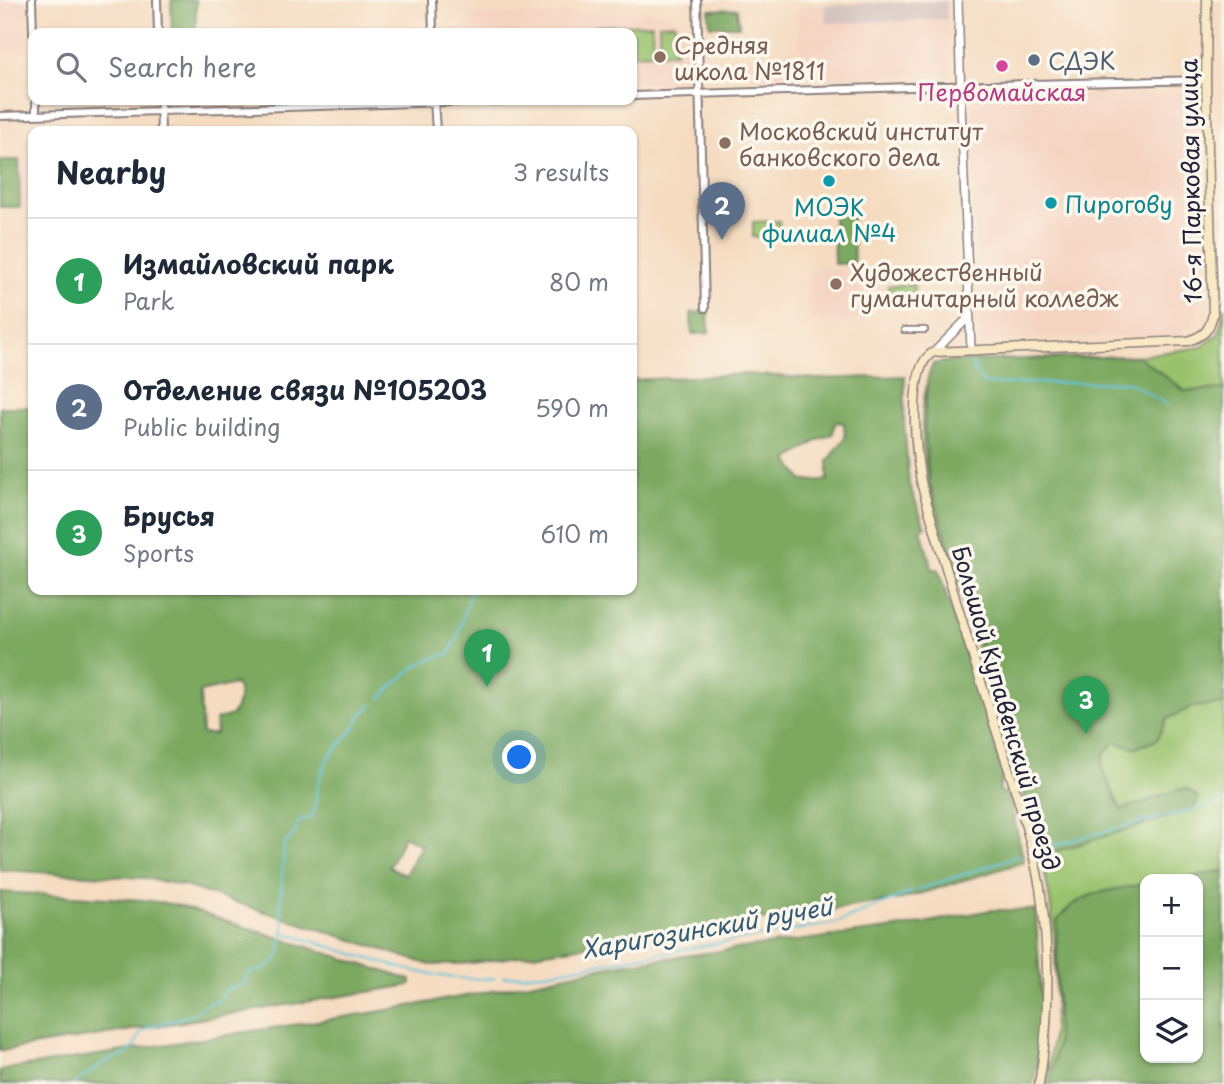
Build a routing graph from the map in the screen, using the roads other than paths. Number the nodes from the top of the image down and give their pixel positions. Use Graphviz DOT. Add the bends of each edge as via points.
graph roads {
  1 [pos="32,0"];
  2 [pos="157,0"];
  3 [pos="432,0"];
  4 [pos="697,0"];
  5 [pos="958,0"];
  6 [pos="1207,0"];
  7 [pos="33,28"];
  8 [pos="158,28"];
  9 [pos="433,28"];
  10 [pos="1206,80"];
  11 [pos="961,86"];
  12 [pos="699,94"];
  13 [pos="637,96"];
  14 [pos="36,105"];
  15 [pos="160,105"];
  16 [pos="325,105"];
  17 [pos="434,105"];
  18 [pos="161,111"];
  19 [pos="36,115"];
  20 [pos="0,116"];
  21 [pos="161,126"];
  22 [pos="436,126"];
  23 [pos="705,308"];
  24 [pos="969,317"];
  25 [pos="904,330"];
  26 [pos="925,330"];
  27 [pos="971,349"];
  28 [pos="934,352"];
  29 [pos="1039,1084"];
  1 -- 7 [label="street"];
  2 -- 8 [label="street"];
  3 -- 9 [label="street"];
  4 -- 12 [label="street"];
  5 -- 11 [label="street"];
  6 -- 10 [label="main road, 16-я Парковая улица"];
  10 -- 11 [label="street"];
  10 -- 27 [label="main road, 16-я Парковая улица" via="1210,328 1188,341"];
  11 -- 12 [label="street"];
  11 -- 24 [label="street"];
  12 -- 13 [label="street"];
  12 -- 23 [label="street"];
  14 -- 19 [label="street"];
  15 -- 18 [label="street"];
  16 -- 18 [label="street"];
  17 -- 22 [label="street"];
  18 -- 19 [label="street"];
  18 -- 21 [label="street"];
  19 -- 20 [label="street"];
  24 -- 27 [label="street"];
  24 -- 28 [label="street"];
  25 -- 26 [label="street"];
  27 -- 28 [label="main road"];
  28 -- 29 [label="main road, Большой Купавенский проезд" via="925,358 920,374 916,459 1039,886 1048,1009"];
}
